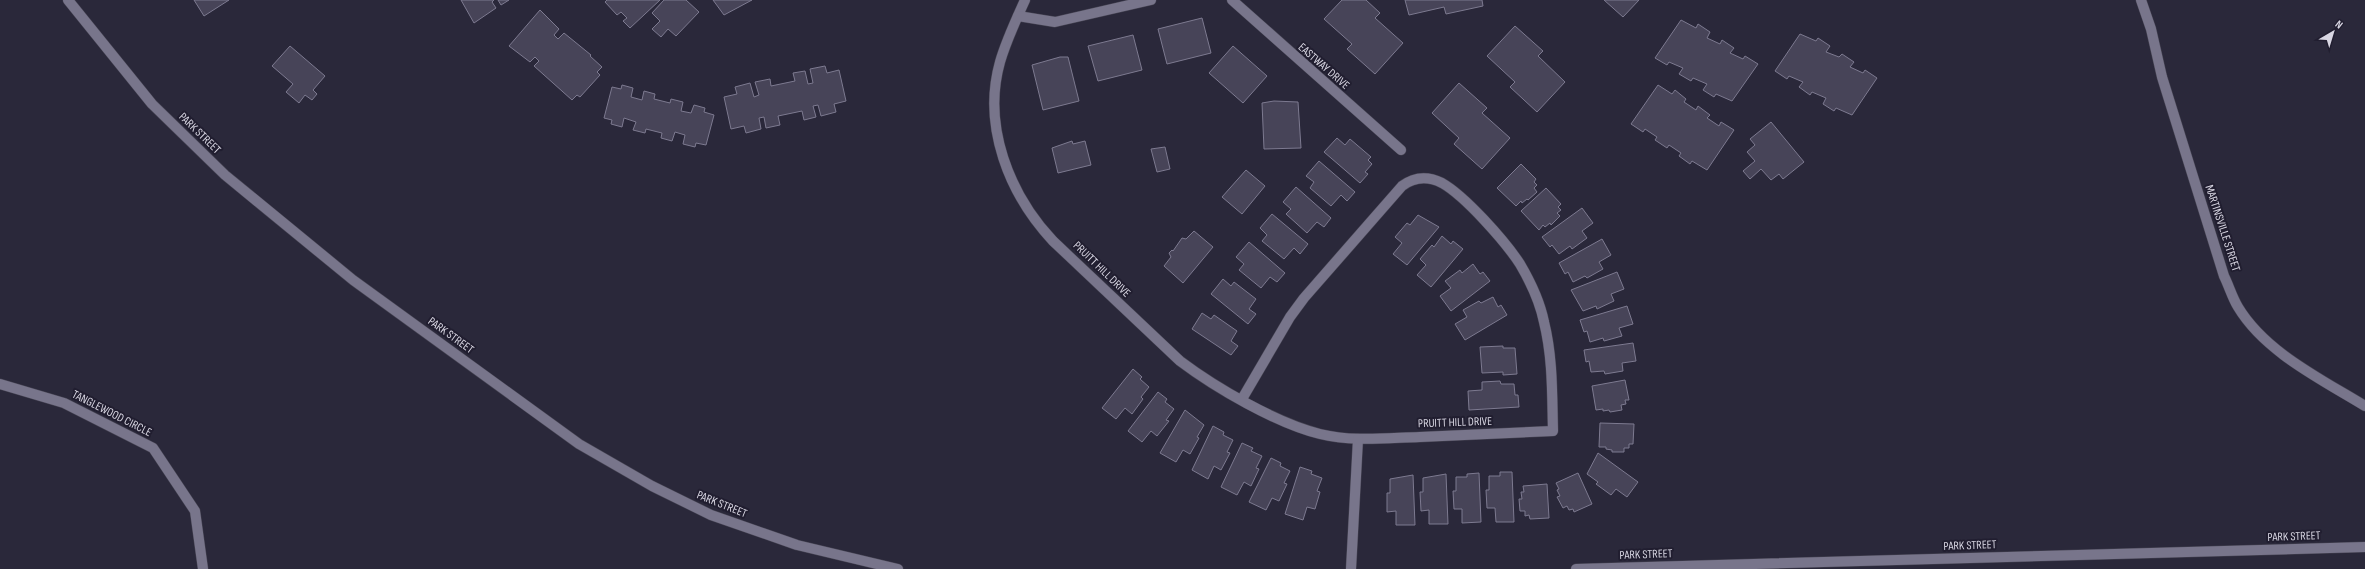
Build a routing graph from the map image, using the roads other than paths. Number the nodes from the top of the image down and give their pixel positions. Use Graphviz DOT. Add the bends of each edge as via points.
graph roads {
  1 [pos="68,0"];
  2 [pos="1026,0"];
  3 [pos="1151,0"];
  4 [pos="1232,0"];
  5 [pos="2141,0"];
  6 [pos="1018,16"];
  7 [pos="1401,150"];
  8 [pos="0,384"];
  9 [pos="1242,399"];
  10 [pos="2365,406"];
  11 [pos="1358,439"];
  12 [pos="2365,547"];
  13 [pos="203,569"];
  14 [pos="898,569"];
  15 [pos="1351,569"];
  16 [pos="1576,569"];
  1 -- 14 [label="street, PARK STREET" via="152,104 225,175 353,280 579,444 711,516 797,545"];
  2 -- 6 [label="street, PRUITT HILL DRIVE"];
  3 -- 6 [label="street" via="1055,22"];
  4 -- 7 [label="street, EASTWAY DRIVE"];
  5 -- 10 [label="street, MARTINSVILLE STREET" via="2151,29 2162,77 2222,269 2238,307 2255,329 2274,346 2303,368"];
  6 -- 9 [label="street, PRUITT HILL DRIVE" via="1000,62 995,90 1005,164 1023,205 1053,241 1161,345 1199,375"];
  8 -- 13 [label="street, TANGLEWOOD CIRCLE" via="64,403 153,448 195,511"];
  9 -- 11 [label="street, PRUITT HILL DRIVE" via="1297,426 1320,434"];
  9 -- 11 [label="street, PRUITT HILL DRIVE" via="1290,317 1312,288 1402,186 1410,180 1427,179 1442,183 1481,216 1512,252 1540,307 1547,337 1553,431"];
  11 -- 15 [label="street"];
  12 -- 16 [label="street, PARK STREET"];
}
